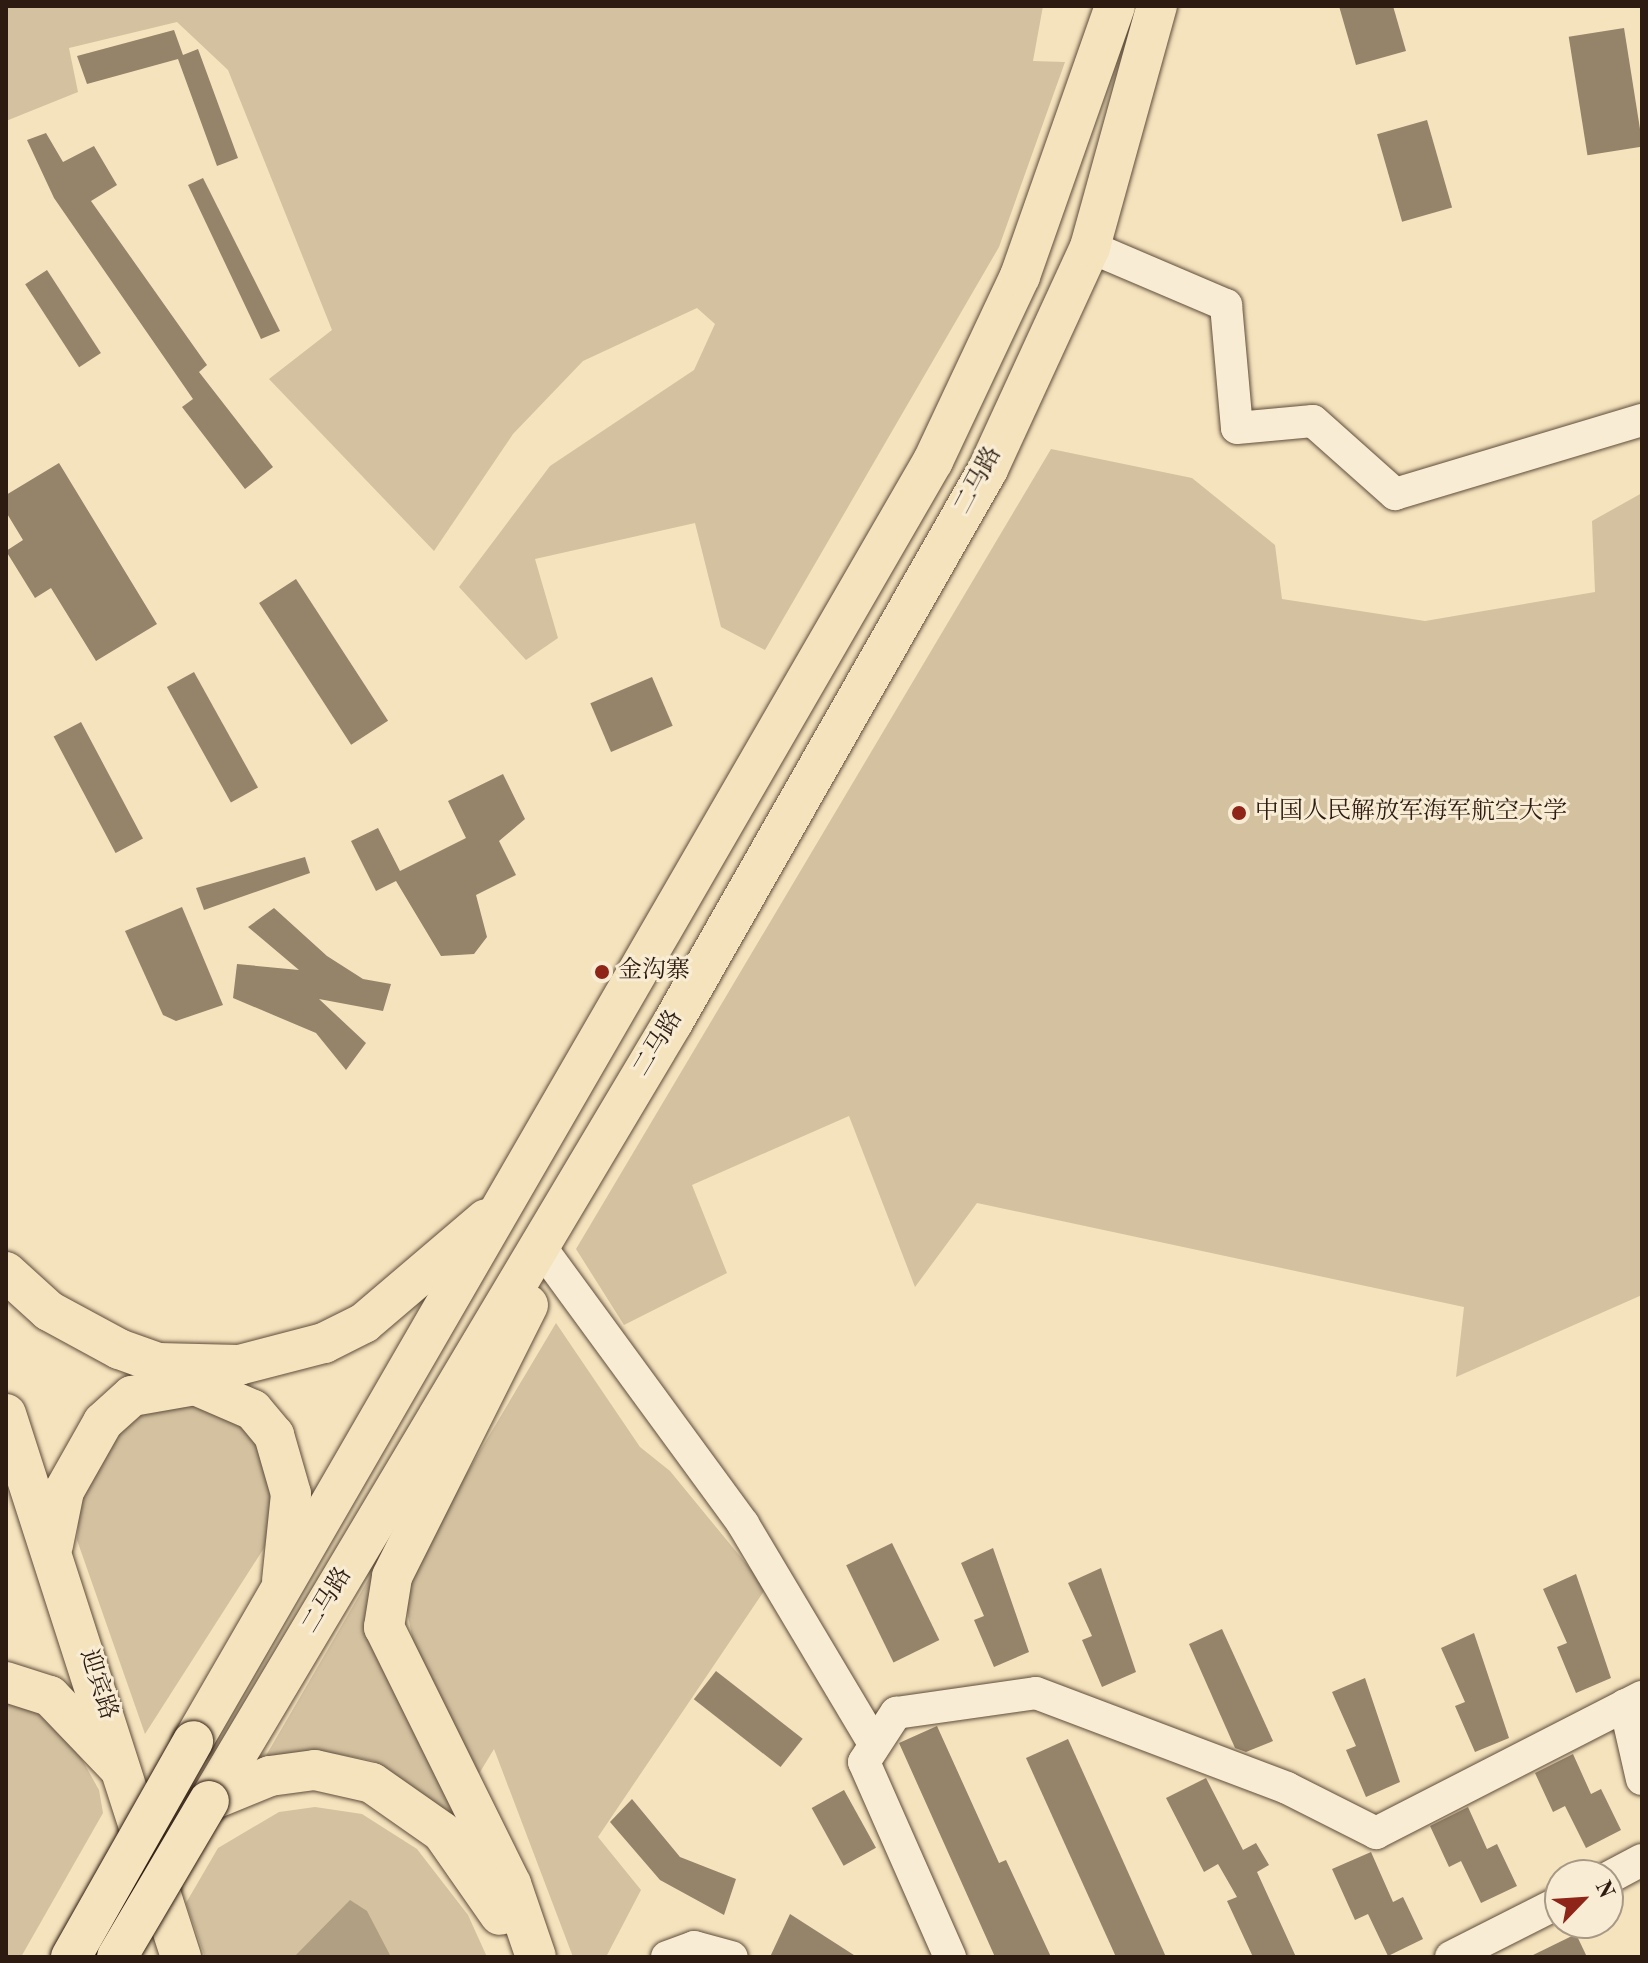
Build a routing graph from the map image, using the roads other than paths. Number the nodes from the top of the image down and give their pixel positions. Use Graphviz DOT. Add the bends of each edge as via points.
graph roads {
  1 [pos="1115,6"];
  2 [pos="1157,6"];
  3 [pos="1090,247"];
  4 [pos="1642,420"];
  5 [pos="803,684"];
  6 [pos="850,710"];
  7 [pos="516,1192"];
  8 [pos="539,1245"];
  9 [pos="6,1272"];
  10 [pos="6,1414"];
  11 [pos="52,1549"];
  12 [pos="281,1596"];
  13 [pos="6,1682"];
  14 [pos="1634,1701"];
  15 [pos="873,1742"];
  16 [pos="128,1777"];
  17 [pos="1642,1779"];
  18 [pos="209,1801"];
  19 [pos="1642,1860"];
  20 [pos="1624,1870"];
  21 [pos="1544,1910"];
  22 [pos="71,1957"];
  23 [pos="117,1957"];
  24 [pos="181,1957"];
  25 [pos="513,1957"];
  26 [pos="536,1957"];
  27 [pos="667,1957"];
  28 [pos="732,1957"];
  29 [pos="950,1957"];
  30 [pos="1451,1957"];
  1 -- 5 [label="main road, 二马路" via="1020,276 933,461"];
  2 -- 3 [label="main road, 二马路"];
  3 -- 4 [label="street" via="1226,305 1237,428 1313,421 1395,494"];
  3 -- 6 [label="main road, 二马路" via="988,469"];
  5 -- 6 [label="main road"];
  5 -- 7 [label="main road, 二马路"];
  6 -- 8 [label="main road, 二马路"];
  7 -- 9 [label="main road" via="389,1308 324,1343 239,1365 158,1363 119,1349 49,1311"];
  7 -- 12 [label="main road, 二马路"];
  8 -- 15 [label="street" via="743,1524"];
  8 -- 18 [label="main road, 二马路"];
  8 -- 26 [label="main road" via="526,1312 392,1577 384,1614 392,1651 511,1884"];
  10 -- 11 [label="main road, 迎宾路"];
  11 -- 12 [label="main road" via="64,1491 103,1422 132,1396 195,1385 253,1410 274,1435 291,1494"];
  11 -- 16 [label="main road, 迎宾路"];
  12 -- 22 [label="main road, 二马路, bridge"];
  13 -- 16 [label="main road" via="50,1696"];
  14 -- 15 [label="street" via="1376,1833 1287,1788 1036,1693 896,1713"];
  14 -- 17 [label="street"];
  15 -- 29 [label="street" via="864,1762"];
  16 -- 24 [label="main road, 迎宾路"];
  18 -- 23 [label="main road, 二马路, bridge"];
  18 -- 25 [label="main road" via="270,1776 344,1773 372,1783 442,1832 498,1910"];
  19 -- 20 [label="street"];
  21 -- 30 [label="street"];
  27 -- 28 [label="street" via="694,1947"];
}
